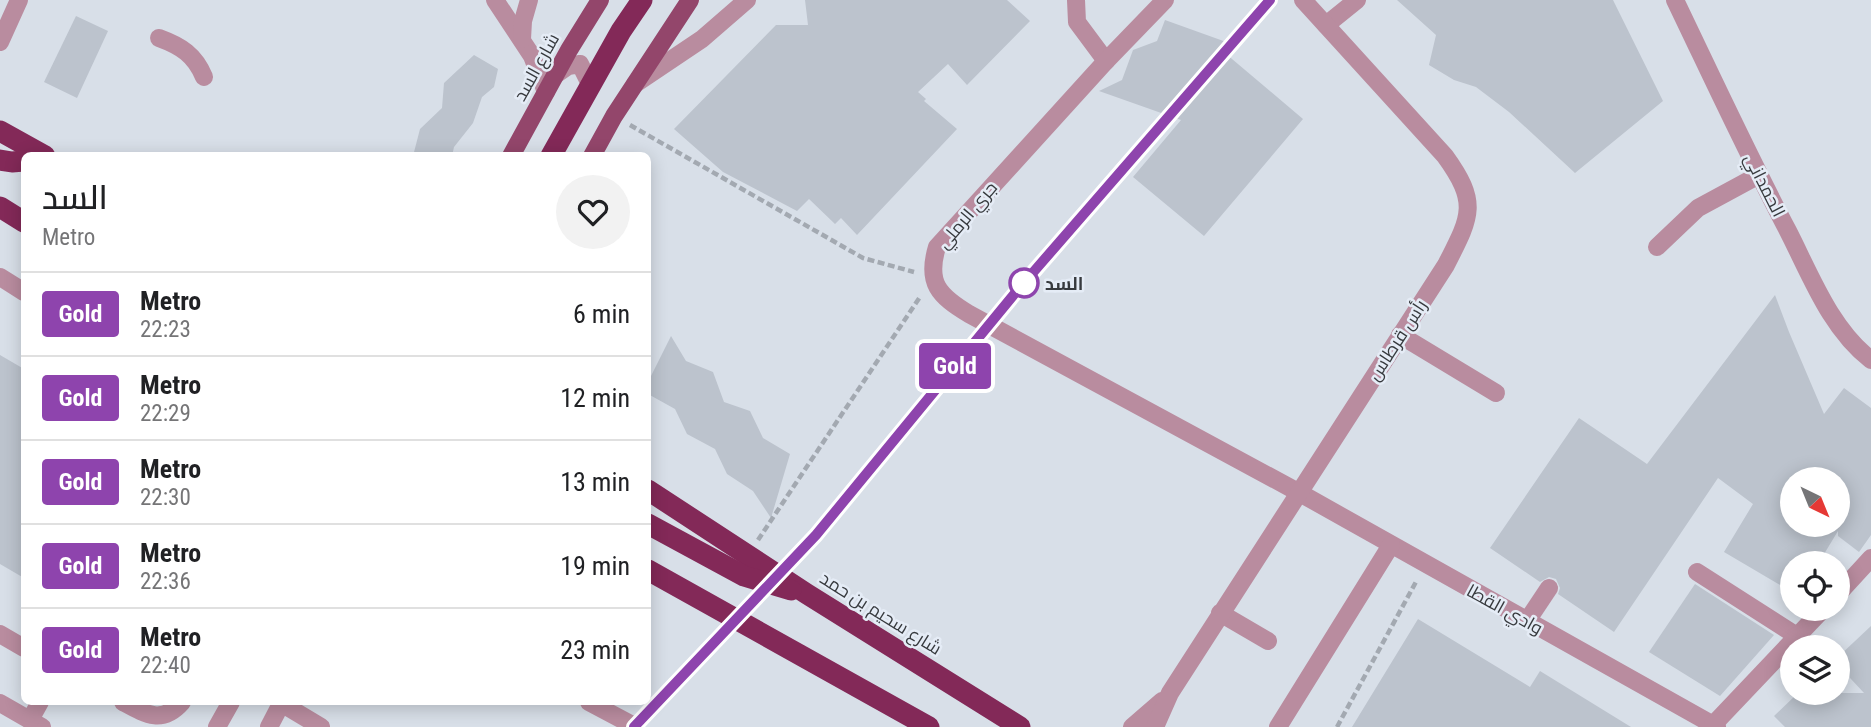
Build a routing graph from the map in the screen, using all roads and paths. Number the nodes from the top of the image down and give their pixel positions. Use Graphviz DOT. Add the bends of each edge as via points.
graph roads {
  1 [pos="19,0"];
  2 [pos="495,0"];
  3 [pos="529,0"];
  4 [pos="600,0"];
  5 [pos="642,0"];
  6 [pos="690,0"];
  7 [pos="747,0"];
  8 [pos="1076,0"];
  9 [pos="1165,0"];
  10 [pos="1303,0"];
  11 [pos="1357,0"];
  12 [pos="1675,0"];
  13 [pos="1326,25"];
  14 [pos="159,38"];
  15 [pos="522,39"];
  16 [pos="0,42"];
  17 [pos="1106,61"];
  18 [pos="555,75"];
  19 [pos="204,77"];
  20 [pos="635,85"];
  21 [pos="592,86"];
  22 [pos="546,92"];
  23 [pos="614,116"];
  24 [pos="0,131"];
  25 [pos="38,152"];
  26 [pos="513,152"];
  27 [pos="553,152"];
  28 [pos="594,152"];
  29 [pos="0,160"];
  30 [pos="21,161"];
  31 [pos="1759,175"];
  32 [pos="0,200"];
  33 [pos="21,204"];
  34 [pos="0,207"];
  35 [pos="21,220"];
  36 [pos="1657,247"];
  37 [pos="0,277"];
  38 [pos="933,278"];
  39 [pos="21,290"];
  40 [pos="1400,335"];
  41 [pos="1871,360"];
  42 [pos="1496,393"];
  43 [pos="1298,492"];
  44 [pos="656,495"];
  45 [pos="651,526"];
  46 [pos="1391,545"];
  47 [pos="749,555"];
  48 [pos="1871,558"];
  49 [pos="1426,564"];
  50 [pos="651,572"];
  51 [pos="1697,572"];
  52 [pos="1850,581"];
  53 [pos="1549,588"];
  54 [pos="807,594"];
  55 [pos="1220,613"];
  56 [pos="1527,621"];
  57 [pos="1811,621"];
  58 [pos="0,634"];
  59 [pos="1795,635"];
  60 [pos="1798,635"];
  61 [pos="1268,641"];
  62 [pos="21,646"];
  63 [pos="1780,655"];
  64 [pos="1170,693"];
  65 [pos="0,703"];
  66 [pos="39,705"];
  67 [pos="130,705"];
  68 [pos="178,705"];
  69 [pos="229,705"];
  70 [pos="280,705"];
  71 [pos="287,705"];
  72 [pos="595,705"];
  73 [pos="36,724"];
  74 [pos="1715,726"];
  75 [pos="217,727"];
  76 [pos="269,727"];
  77 [pos="321,727"];
  78 [pos="636,727"];
  79 [pos="929,727"];
  80 [pos="1020,727"];
  81 [pos="1132,727"];
  82 [pos="1155,727"];
  83 [pos="1278,727"];
  84 [pos="1337,727"];
  1 -- 16 [label="street"];
  2 -- 15 [label="street"];
  3 -- 15 [label="street, شارع السد"];
  4 -- 18 [label="main road, شارع السد"];
  5 -- 21 [label="highway"];
  6 -- 20 [label="main road"];
  7 -- 20 [label="street" via="702,39"];
  8 -- 17 [label="street" via="1077,22"];
  9 -- 17 [label="street, جري الرملي"];
  10 -- 13 [label="street, رأس قرطاس"];
  11 -- 13 [label="street"];
  12 -- 31 [label="street, الحمداني"];
  13 -- 40 [label="street, رأس قرطاس" via="1445,156 1467,195 1469,211 1461,236"];
  14 -- 19 [label="street" via="191,54"];
  15 -- 22 [label="street"];
  17 -- 38 [label="street, جري الرملي" via="937,247"];
  18 -- 21 [label="street" via="580,64"];
  18 -- 22 [label="main road, شارع السد"];
  20 -- 23 [label="main road"];
  21 -- 27 [label="highway"];
  22 -- 26 [label="main road, شارع السد"];
  23 -- 28 [label="main road"];
  23 -- 38 [label="path" via="863,258"];
  24 -- 25 [label="highway"];
  29 -- 30 [label="highway"];
  31 -- 36 [label="street" via="1698,208"];
  31 -- 41 [label="street, الحمداني" via="1833,319"];
  32 -- 33 [label="highway"];
  34 -- 35 [label="highway"];
  37 -- 39 [label="street"];
  38 -- 43 [label="street" via="940,292 969,314"];
  38 -- 47 [label="path"];
  40 -- 42 [label="street"];
  40 -- 43 [label="street, رأس قرطاس"];
  43 -- 46 [label="street, وادي القطا"];
  43 -- 55 [label="street, رأس قرطاس"];
  44 -- 47 [label="highway, شارع سحيم بن حمد"];
  45 -- 54 [label="highway" via="744,576"];
  46 -- 49 [label="street, وادي القطا"];
  46 -- 83 [label="street"];
  47 -- 54 [label="highway, شارع سحيم بن حمد"];
  48 -- 52 [label="street"];
  49 -- 56 [label="street, وادي القطا"];
  49 -- 84 [label="path"];
  50 -- 79 [label="highway"];
  51 -- 59 [label="street"];
  53 -- 56 [label="street"];
  54 -- 80 [label="highway, شارع سحيم بن حمد"];
  55 -- 61 [label="street"];
  55 -- 64 [label="street, رأس قرطاس"];
  56 -- 74 [label="street, وادي القطا"];
  57 -- 60 [label="street, وادي القطا"];
  58 -- 62 [label="street"];
  63 -- 74 [label="street, وادي القطا"];
  64 -- 81 [label="street, رأس قرطاس"];
  64 -- 82 [label="street, رأس قرطاس"];
  65 -- 73 [label="street"];
  66 -- 73 [label="street"];
  67 -- 68 [label="street" via="156,717"];
  69 -- 75 [label="street"];
  70 -- 76 [label="street"];
  71 -- 77 [label="street"];
  72 -- 78 [label="street"];
}
